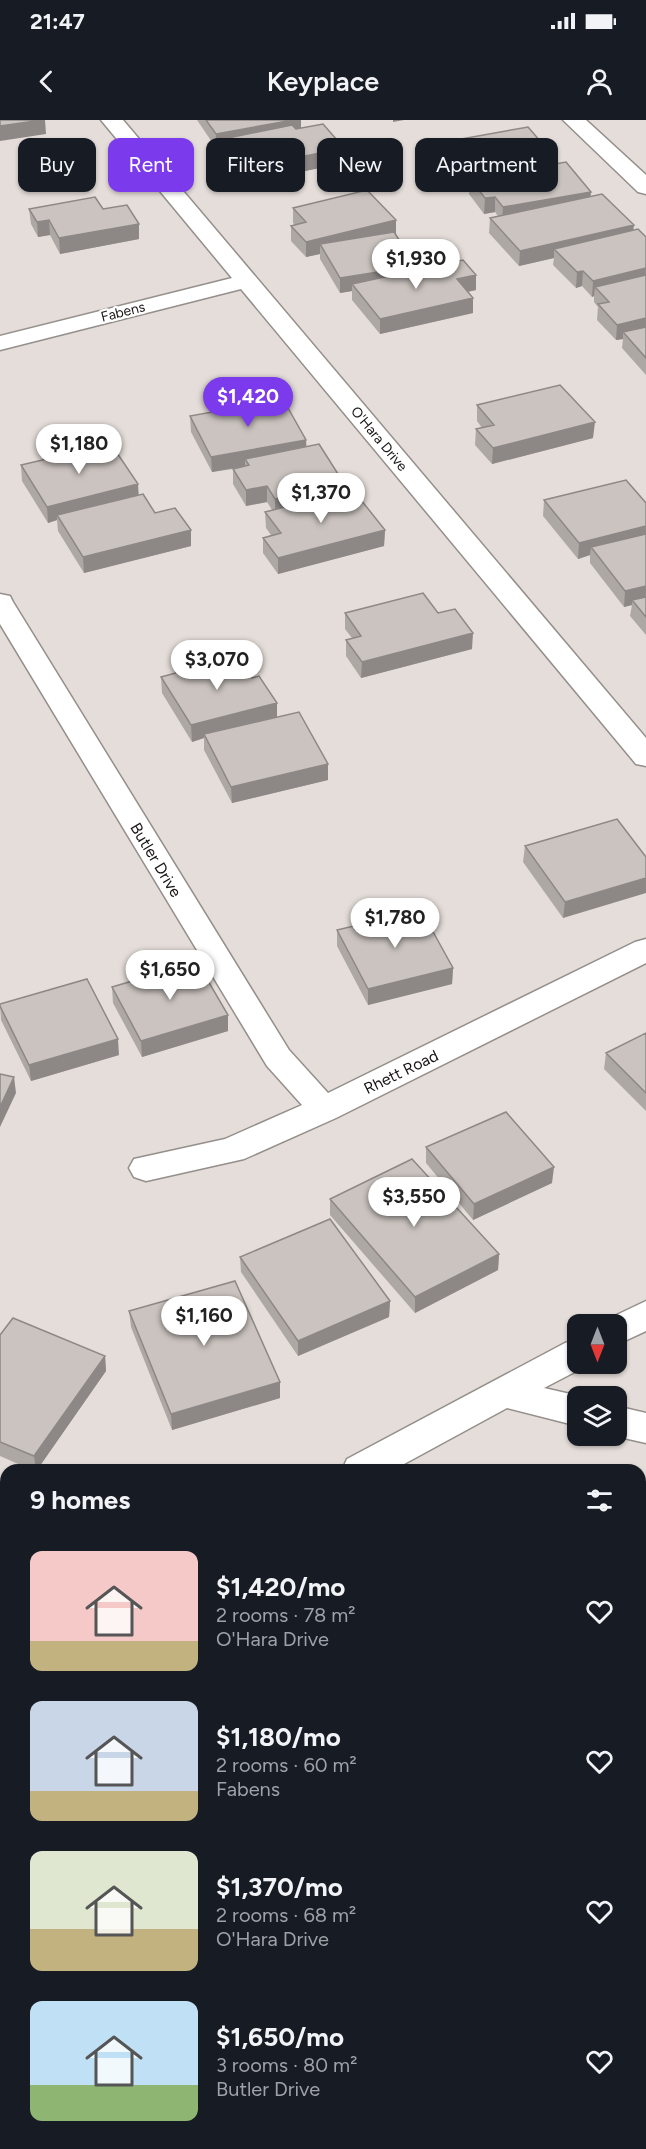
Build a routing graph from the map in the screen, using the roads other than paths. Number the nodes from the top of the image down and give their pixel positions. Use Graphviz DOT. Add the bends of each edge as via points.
graph roads {
  1 [pos="112,120"];
  2 [pos="607,120"];
  3 [pos="578,123"];
  4 [pos="646,187"];
  5 [pos="246,281"];
  6 [pos="0,343"];
  7 [pos="0,602"];
  8 [pos="646,757"];
  9 [pos="646,950"];
  10 [pos="324,1109"];
  11 [pos="146,1168"];
  12 [pos="646,1316"];
  13 [pos="627,1326"];
  14 [pos="567,1359"];
  15 [pos="504,1392"];
  16 [pos="567,1408"];
  17 [pos="627,1424"];
  18 [pos="646,1428"];
  19 [pos="371,1464"];
  1 -- 5 [label="street, O'Hara Drive"];
  2 -- 3 [label="street"];
  3 -- 4 [label="street"];
  5 -- 6 [label="street, Fabens"];
  5 -- 8 [label="street, O'Hara Drive"];
  7 -- 10 [label="street, Butler Drive" via="278,1058"];
  9 -- 10 [label="street, Rhett Road"];
  10 -- 11 [label="street, Rhett Road" via="232,1150"];
  12 -- 13 [label="street"];
  14 -- 15 [label="street"];
  15 -- 16 [label="street"];
  15 -- 19 [label="street"];
  17 -- 18 [label="street"];
}
